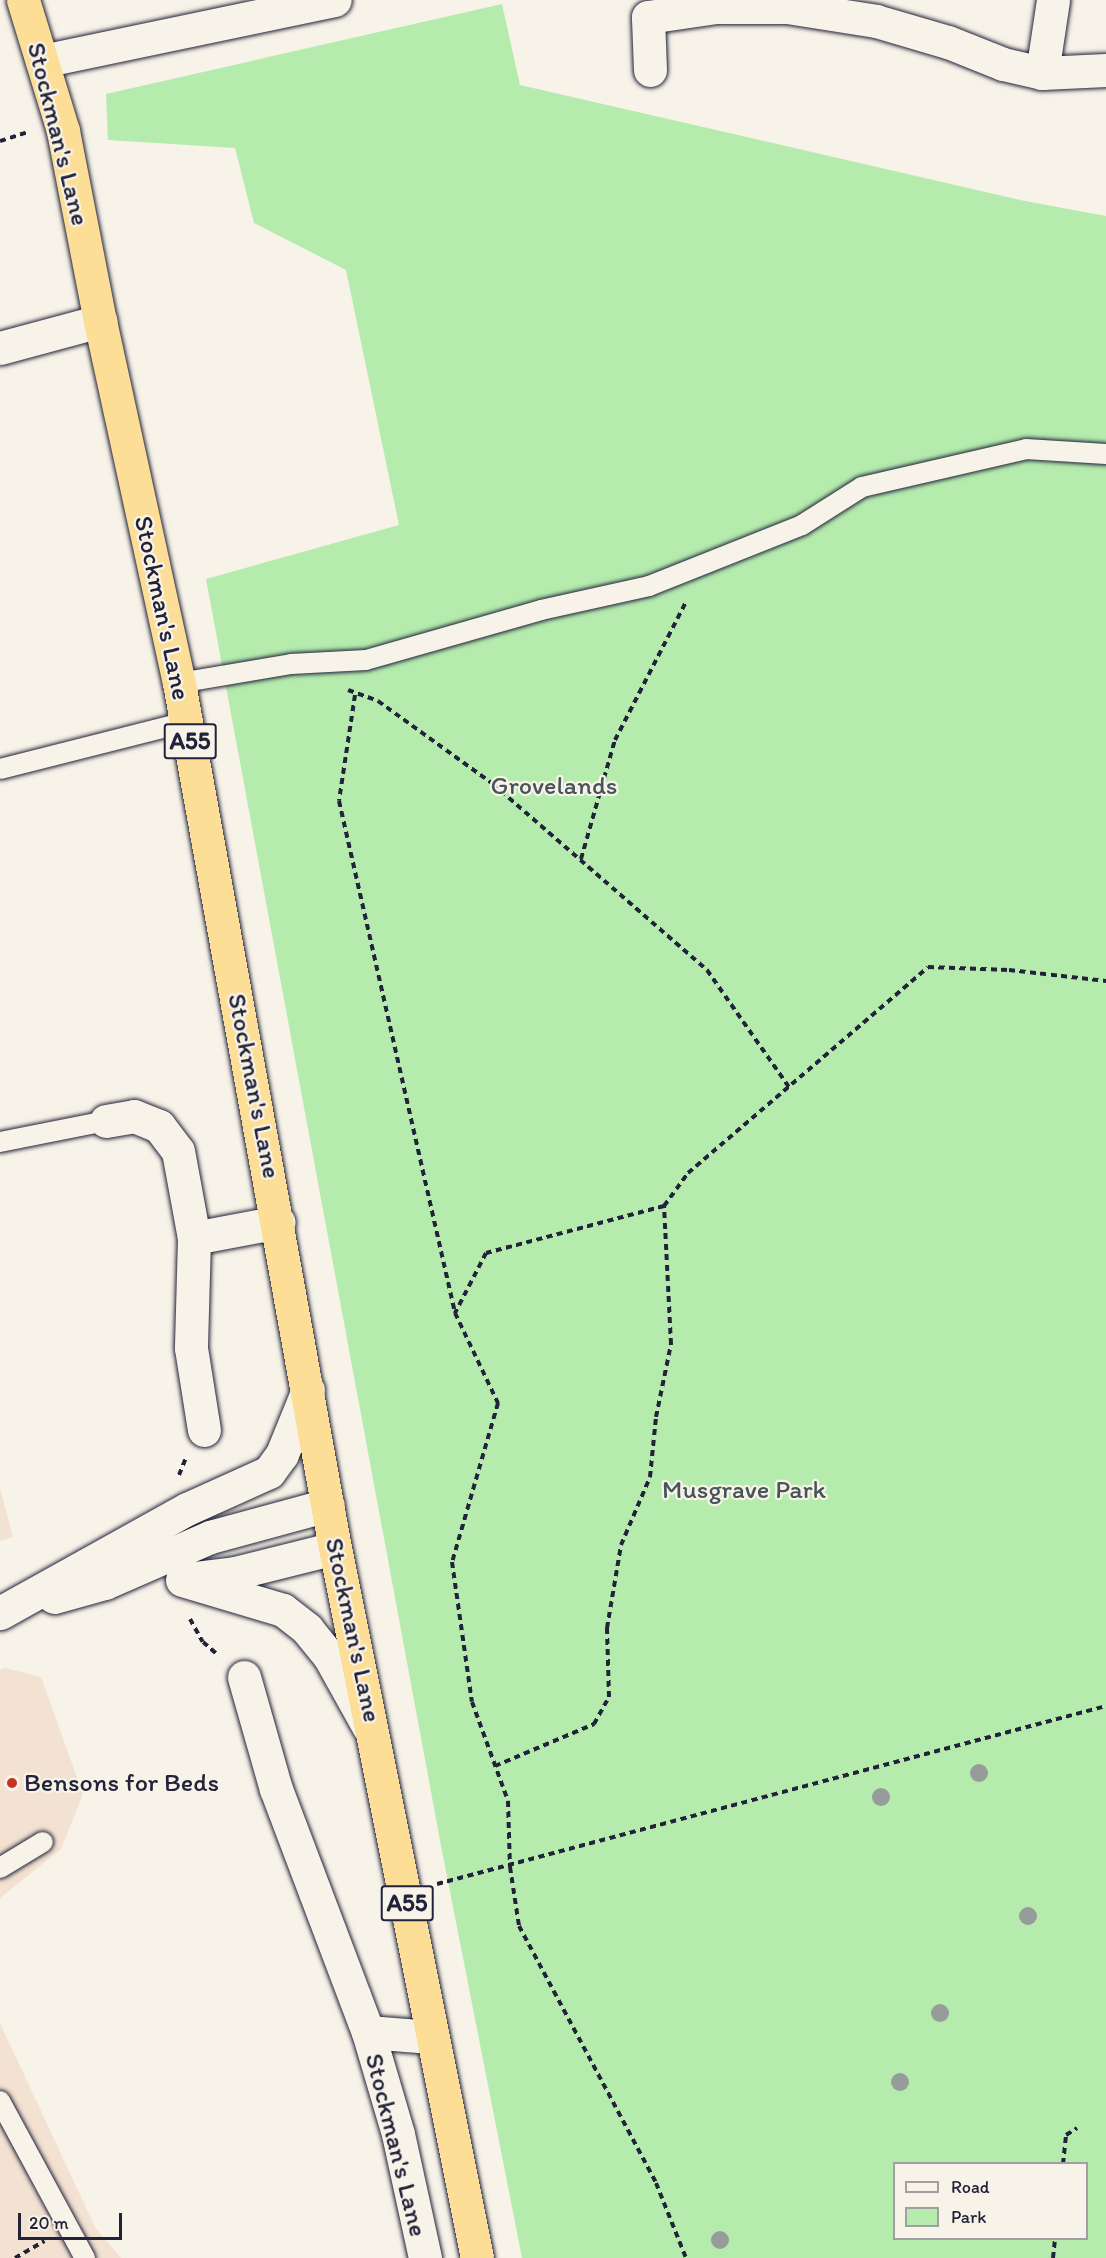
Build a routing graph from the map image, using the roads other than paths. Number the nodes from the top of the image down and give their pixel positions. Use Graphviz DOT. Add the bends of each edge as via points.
graph roads {
  1 [pos="23,0"];
  2 [pos="335,0"];
  3 [pos="1053,0"];
  4 [pos="42,61"];
  5 [pos="650,70"];
  6 [pos="1106,70"];
  7 [pos="1042,73"];
  8 [pos="100,321"];
  9 [pos="0,348"];
  10 [pos="1106,454"];
  11 [pos="179,683"];
  12 [pos="186,722"];
  13 [pos="0,769"];
  14 [pos="106,1120"];
  15 [pos="0,1142"];
  16 [pos="279,1222"];
  17 [pos="194,1238"];
  18 [pos="308,1390"];
  19 [pos="204,1430"];
  20 [pos="328,1505"];
  21 [pos="336,1548"];
  22 [pos="175,1580"];
  23 [pos="105,1583"];
  24 [pos="0,1613"];
  25 [pos="244,1677"];
  26 [pos="375,1738"];
  27 [pos="43,1842"];
  28 [pos="0,1868"];
  29 [pos="368,2032"];
  30 [pos="432,2037"];
  31 [pos="0,2101"];
  32 [pos="86,2258"];
  33 [pos="424,2258"];
  34 [pos="477,2258"];
  1 -- 4 [label="highway, Stockman's Lane / A55"];
  2 -- 4 [label="street"];
  3 -- 7 [label="street"];
  4 -- 8 [label="highway, Stockman's Lane / A55" via="63,131"];
  5 -- 7 [label="street" via="648,17 716,7 775,7 876,21 948,42 1003,64"];
  6 -- 7 [label="street"];
  8 -- 9 [label="street"];
  8 -- 11 [label="highway, Stockman's Lane / A55"];
  10 -- 11 [label="lane" via="1026,449 862,487 802,525 649,586 541,610 366,660 314,663"];
  11 -- 12 [label="highway, Stockman's Lane / A55"];
  12 -- 13 [label="lane"];
  12 -- 16 [label="highway, Stockman's Lane / A55"];
  14 -- 15 [label="lane"];
  14 -- 17 [label="street" via="134,1116 159,1126 178,1151"];
  16 -- 17 [label="street"];
  16 -- 18 [label="highway, Stockman's Lane / A55"];
  17 -- 19 [label="street" via="191,1348"];
  18 -- 20 [label="highway, Stockman's Lane / A55"];
  18 -- 24 [label="street" via="282,1454 268,1472 187,1509"];
  20 -- 21 [label="highway, Stockman's Lane / A55"];
  20 -- 23 [label="street" via="210,1537"];
  21 -- 22 [label="street" via="235,1573"];
  21 -- 26 [label="highway, Stockman's Lane / A55"];
  22 -- 23 [label="street"];
  22 -- 26 [label="street" via="284,1610 307,1629 329,1656"];
  23 -- 24 [label="street"];
  25 -- 29 [label="street, Stockman's Lane" via="276,1790"];
  26 -- 30 [label="highway, Stockman's Lane / A55"];
  27 -- 28 [label="lane"];
  29 -- 30 [label="street, Stockman's Lane"];
  29 -- 33 [label="street, Stockman's Lane" via="398,2134"];
  30 -- 34 [label="highway, Stockman's Lane / A55"];
  31 -- 32 [label="lane"];
}
